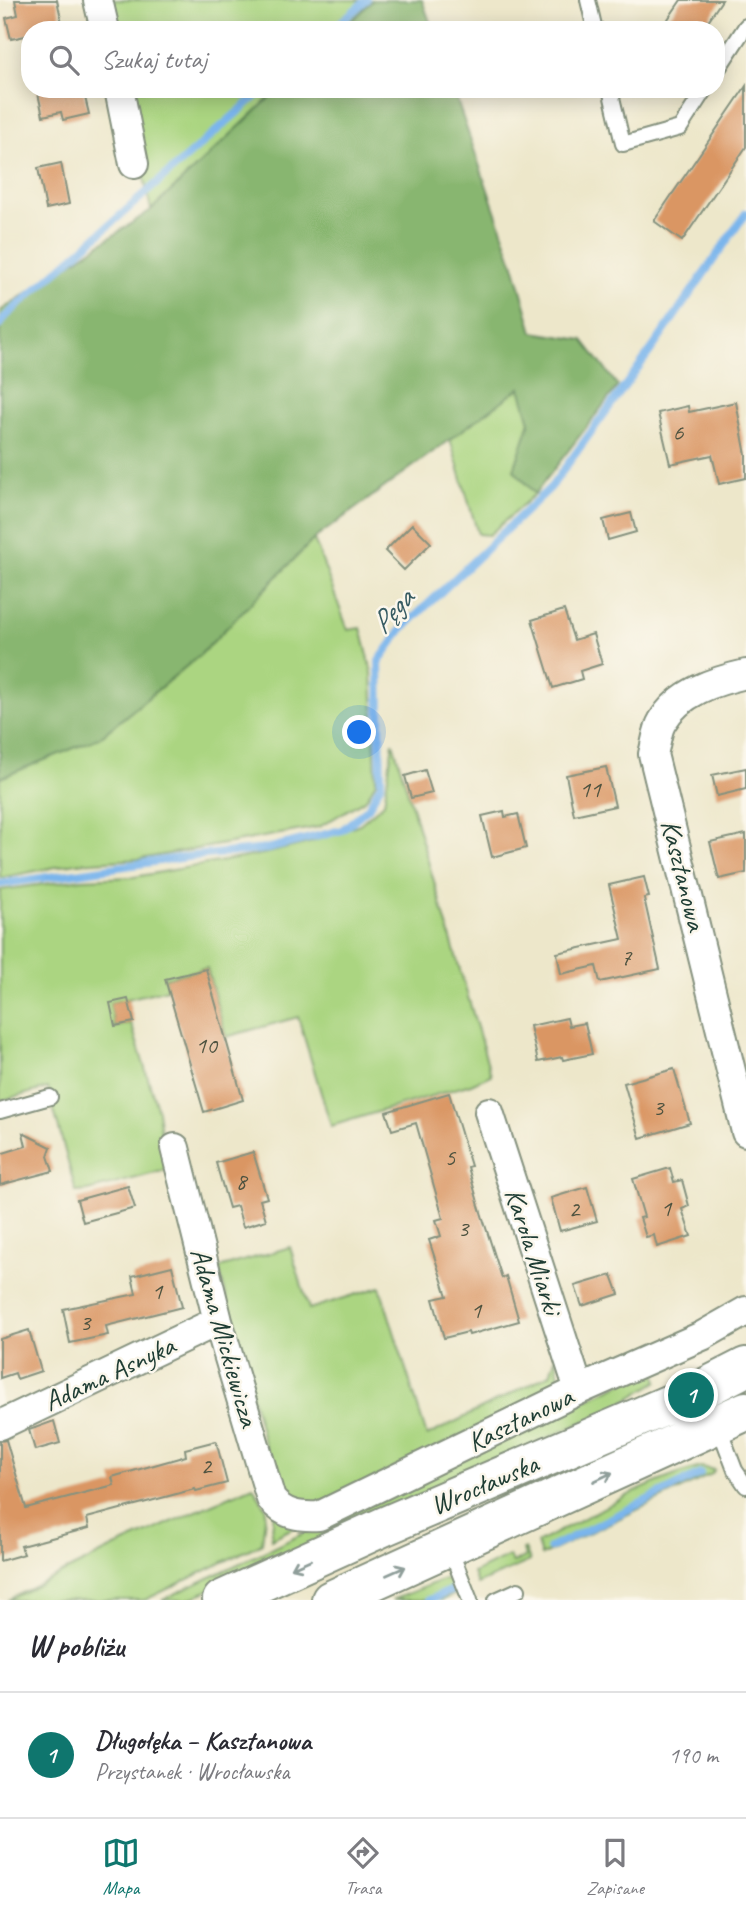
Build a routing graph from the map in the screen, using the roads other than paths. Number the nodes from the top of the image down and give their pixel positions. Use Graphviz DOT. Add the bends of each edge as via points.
graph roads {
  1 [pos="98,0"];
  2 [pos="588,0"];
  3 [pos="103,21"];
  4 [pos="593,21"];
  5 [pos="746,26"];
  6 [pos="725,58"];
  7 [pos="121,98"];
  8 [pos="612,98"];
  9 [pos="699,98"];
  10 [pos="134,163"];
  11 [pos="746,674"];
  12 [pos="50,1097"];
  13 [pos="0,1111"];
  14 [pos="489,1112"];
  15 [pos="746,1132"];
  16 [pos="175,1148"];
  17 [pos="746,1311"];
  18 [pos="218,1321"];
  19 [pos="746,1367"];
  20 [pos="579,1390"];
  21 [pos="732,1418"];
  22 [pos="0,1425"];
  23 [pos="746,1486"];
  24 [pos="293,1515"];
  25 [pos="449,1547"];
  26 [pos="518,1590"];
  27 [pos="222,1600"];
  28 [pos="333,1600"];
  29 [pos="470,1600"];
  30 [pos="496,1600"];
  1 -- 3 [label="street"];
  2 -- 4 [label="lane"];
  5 -- 6 [label="lane"];
  7 -- 10 [label="street"];
  8 -- 9 [label="lane" via="623,144 680,128"];
  11 -- 15 [label="street, Kasztanowa" via="711,682 676,704 661,723 653,754"];
  12 -- 13 [label="lane"];
  14 -- 20 [label="street, Karola Miarki"];
  16 -- 18 [label="street, Adama Mickiewicza"];
  17 -- 20 [label="street, Kasztanowa" via="702,1336"];
  18 -- 22 [label="street, Adama Asnyka"];
  18 -- 24 [label="street, Adama Mickiewicza" via="271,1499"];
  19 -- 27 [label="main road, Wrocławska, one-way"];
  20 -- 24 [label="street, Kasztanowa" via="319,1516"];
  21 -- 23 [label="lane, Wrocławska" via="735,1470"];
  25 -- 21 [label="main road, Wrocławska, one-way"];
  28 -- 25 [label="main road, Wrocławska, one-way"];
  25 -- 29 [label="lane"];
  26 -- 30 [label="lane"];
}
